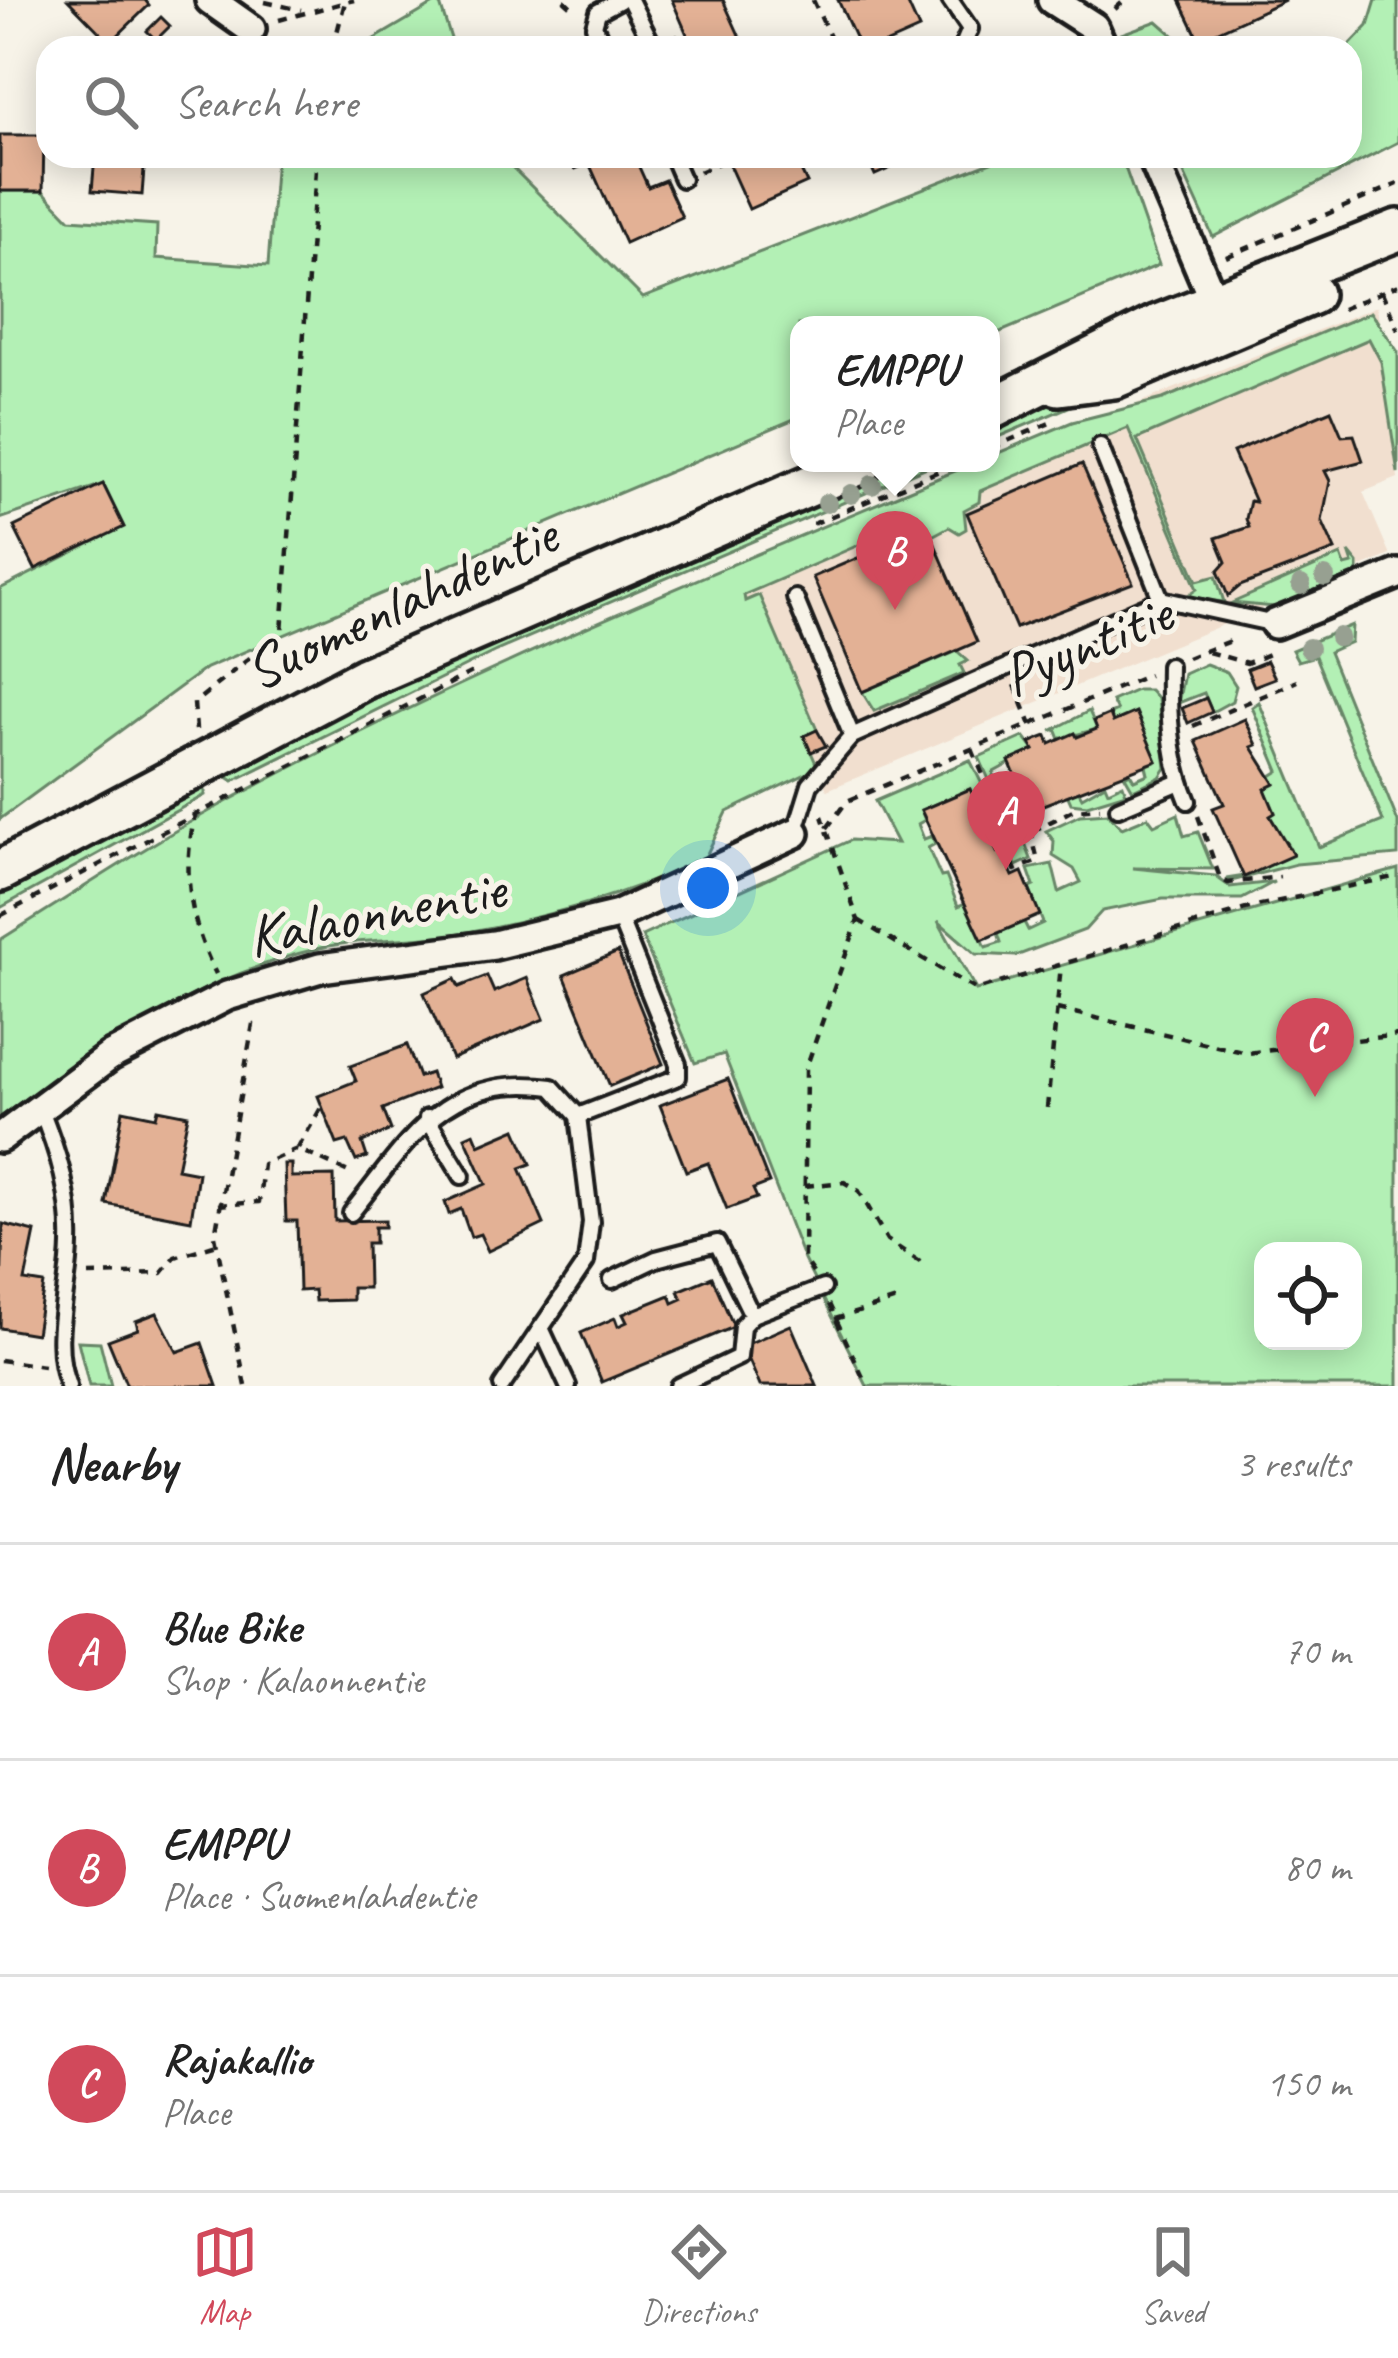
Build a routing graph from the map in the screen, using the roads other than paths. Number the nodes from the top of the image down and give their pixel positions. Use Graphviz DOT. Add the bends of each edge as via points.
graph roads {
  1 [pos="210,0"];
  2 [pos="620,0"];
  3 [pos="630,0"];
  4 [pos="950,0"];
  5 [pos="1052,0"];
  6 [pos="250,28"];
  7 [pos="599,36"];
  8 [pos="648,36"];
  9 [pos="967,36"];
  10 [pos="1098,36"];
  11 [pos="677,168"];
  12 [pos="1157,168"];
  13 [pos="682,179"];
  14 [pos="1398,230"];
  15 [pos="1390,275"];
  16 [pos="1221,317"];
  17 [pos="1000,405"];
  18 [pos="1100,446"];
  19 [pos="841,472"];
  20 [pos="1398,574"];
  21 [pos="795,598"];
  22 [pos="1161,599"];
  23 [pos="1274,624"];
  24 [pos="1169,666"];
  25 [pos="852,736"];
  26 [pos="1180,782"];
  27 [pos="1188,801"];
  28 [pos="1118,808"];
  29 [pos="795,833"];
  30 [pos="0,871"];
  31 [pos="618,915"];
  32 [pos="40,1107"];
  33 [pos="578,1116"];
  34 [pos="427,1118"];
  35 [pos="0,1138"];
  36 [pos="462,1177"];
  37 [pos="352,1213"];
  38 [pos="612,1280"];
  39 [pos="823,1288"];
  40 [pos="752,1315"];
  41 [pos="542,1328"];
  42 [pos="715,1379"];
  43 [pos="68,1386"];
  44 [pos="502,1386"];
  45 [pos="568,1386"];
  46 [pos="678,1386"];
  1 -- 6 [label="street"];
  2 -- 7 [label="lane" via="598,12"];
  3 -- 8 [label="lane"];
  4 -- 9 [label="lane" via="970,28"];
  5 -- 10 [label="street"];
  11 -- 13 [label="lane"];
  12 -- 16 [label="street"];
  14 -- 16 [label="main road"];
  15 -- 16 [label="main road"];
  16 -- 17 [label="main road" via="1103,350"];
  18 -- 22 [label="lane"];
  19 -- 30 [label="main road, Suomenlahdentie" via="365,678"];
  20 -- 23 [label="street"];
  21 -- 25 [label="lane"];
  22 -- 23 [label="lane"];
  22 -- 25 [label="lane"];
  24 -- 26 [label="lane"];
  25 -- 29 [label="lane" via="810,785"];
  26 -- 27 [label="lane"];
  26 -- 28 [label="lane"];
  29 -- 31 [label="street, Kalaonnentie"];
  31 -- 32 [label="street, Kalaonnentie" via="494,945 320,968 227,996 110,1055"];
  31 -- 33 [label="lane" via="678,1077"];
  32 -- 35 [label="street, Kalaonnentie"];
  32 -- 43 [label="lane" via="67,1187 59,1326"];
  33 -- 34 [label="lane" via="552,1087 508,1082"];
  33 -- 41 [label="lane" via="591,1222 586,1262"];
  34 -- 36 [label="lane"];
  34 -- 37 [label="lane"];
  38 -- 40 [label="lane" via="717,1243"];
  39 -- 40 [label="lane"];
  40 -- 42 [label="lane" via="742,1326 739,1357"];
  41 -- 44 [label="lane"];
  41 -- 45 [label="lane"];
  42 -- 46 [label="lane"];
}
